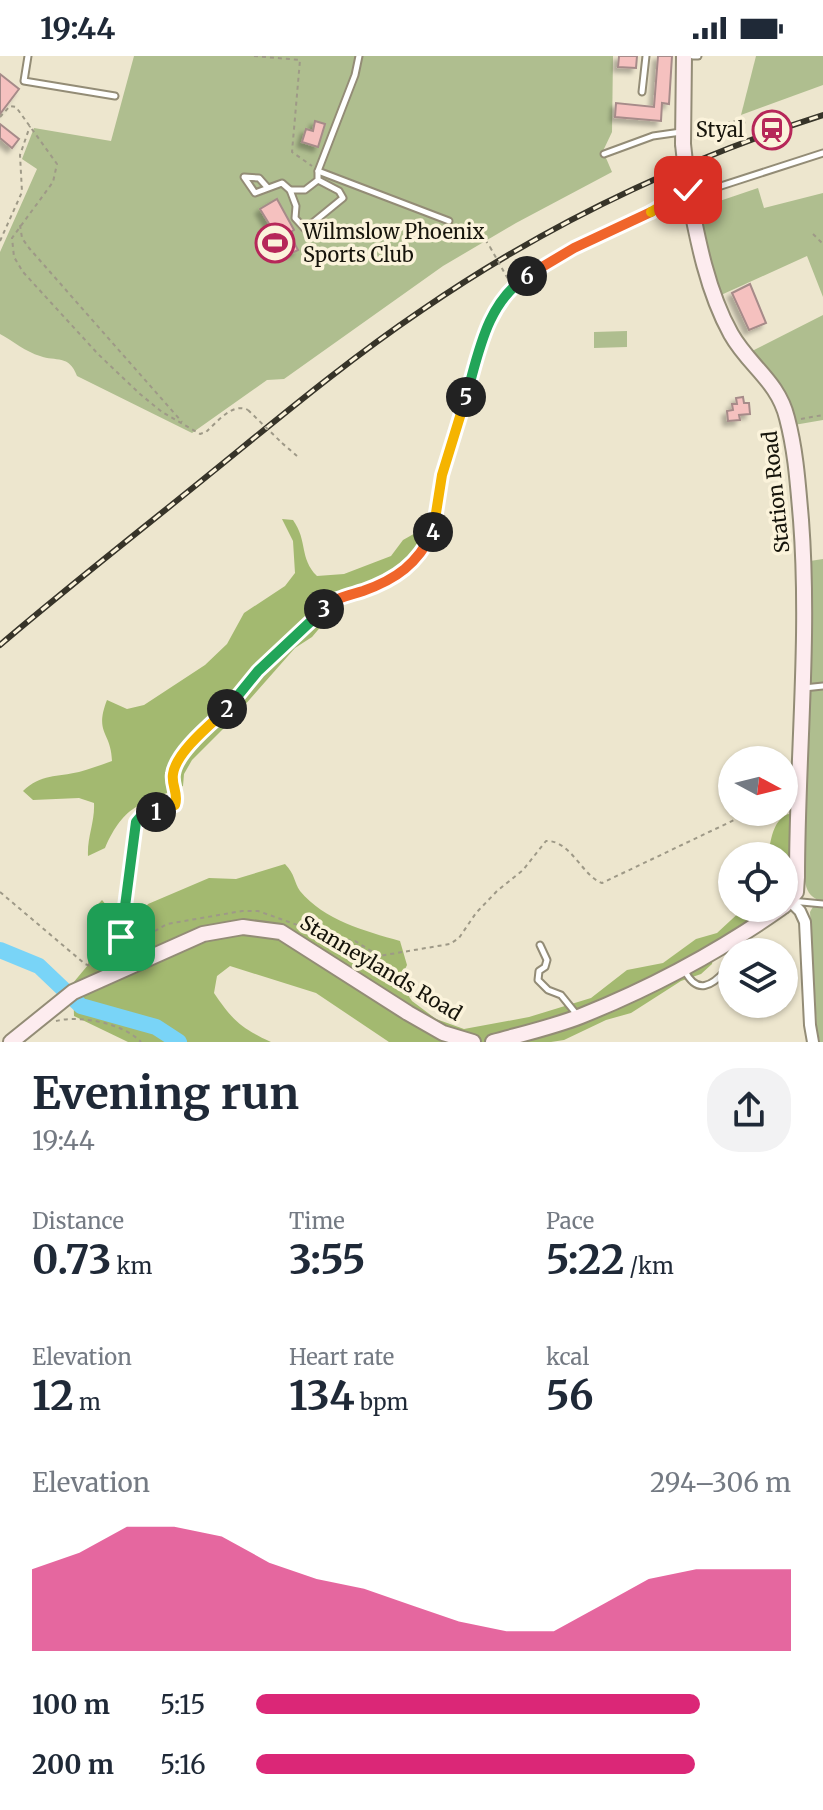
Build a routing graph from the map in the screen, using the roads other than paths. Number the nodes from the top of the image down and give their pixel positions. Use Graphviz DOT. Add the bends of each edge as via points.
graph roads {
  1 [pos="28,56"];
  2 [pos="359,56"];
  3 [pos="646,56"];
  4 [pos="684,56"];
  5 [pos="642,92"];
  6 [pos="115,96"];
  7 [pos="682,137"];
  8 [pos="823,153"];
  9 [pos="604,154"];
  10 [pos="318,171"];
  11 [pos="318,180"];
  12 [pos="267,187"];
  13 [pos="290,190"];
  14 [pos="689,192"];
  15 [pos="449,221"];
  16 [pos="488,327"];
  17 [pos="823,686"];
  18 [pos="803,688"];
  19 [pos="798,846"];
  20 [pos="823,904"];
  21 [pos="798,905"];
  22 [pos="798,910"];
  23 [pos="757,922"];
  24 [pos="540,945"];
  25 [pos="683,967"];
  26 [pos="718,980"];
  27 [pos="578,1017"];
  28 [pos="440,1037"];
  29 [pos="11,1042"];
  30 [pos="473,1042"];
  31 [pos="493,1042"];
  32 [pos="813,1042"];
  1 -- 6 [label="lane" via="24,81"];
  2 -- 10 [label="lane"];
  3 -- 5 [label="lane"];
  4 -- 7 [label="street, Station Road"];
  7 -- 9 [label="lane" via="653,136"];
  7 -- 14 [label="street, Station Road, bridge"];
  8 -- 14 [label="lane"];
  10 -- 11 [label="lane"];
  10 -- 15 [label="lane"];
  11 -- 13 [label="lane" via="305,190"];
  11 -- 13 [label="lane" via="343,198 308,229 295,218"];
  12 -- 13 [label="lane" via="284,183"];
  14 -- 16 [label="lane" via="574,248 512,286"];
  14 -- 18 [label="street, Station Road" via="725,323 779,394 788,421 804,561"];
  17 -- 18 [label="lane"];
  18 -- 19 [label="street, Station Road"];
  20 -- 21 [label="lane"];
  22 -- 32 [label="street" via="805,922"];
  23 -- 25 [label="street"];
  24 -- 27 [label="lane" via="547,960 538,980 561,995"];
  25 -- 26 [label="lane" via="698,986"];
  25 -- 27 [label="street"];
  27 -- 31 [label="street"];
  28 -- 29 [label="street, Stanneylands Road" via="281,932 229,928 203,934 73,992"];
  28 -- 30 [label="street, Stanneylands Road"];
}
